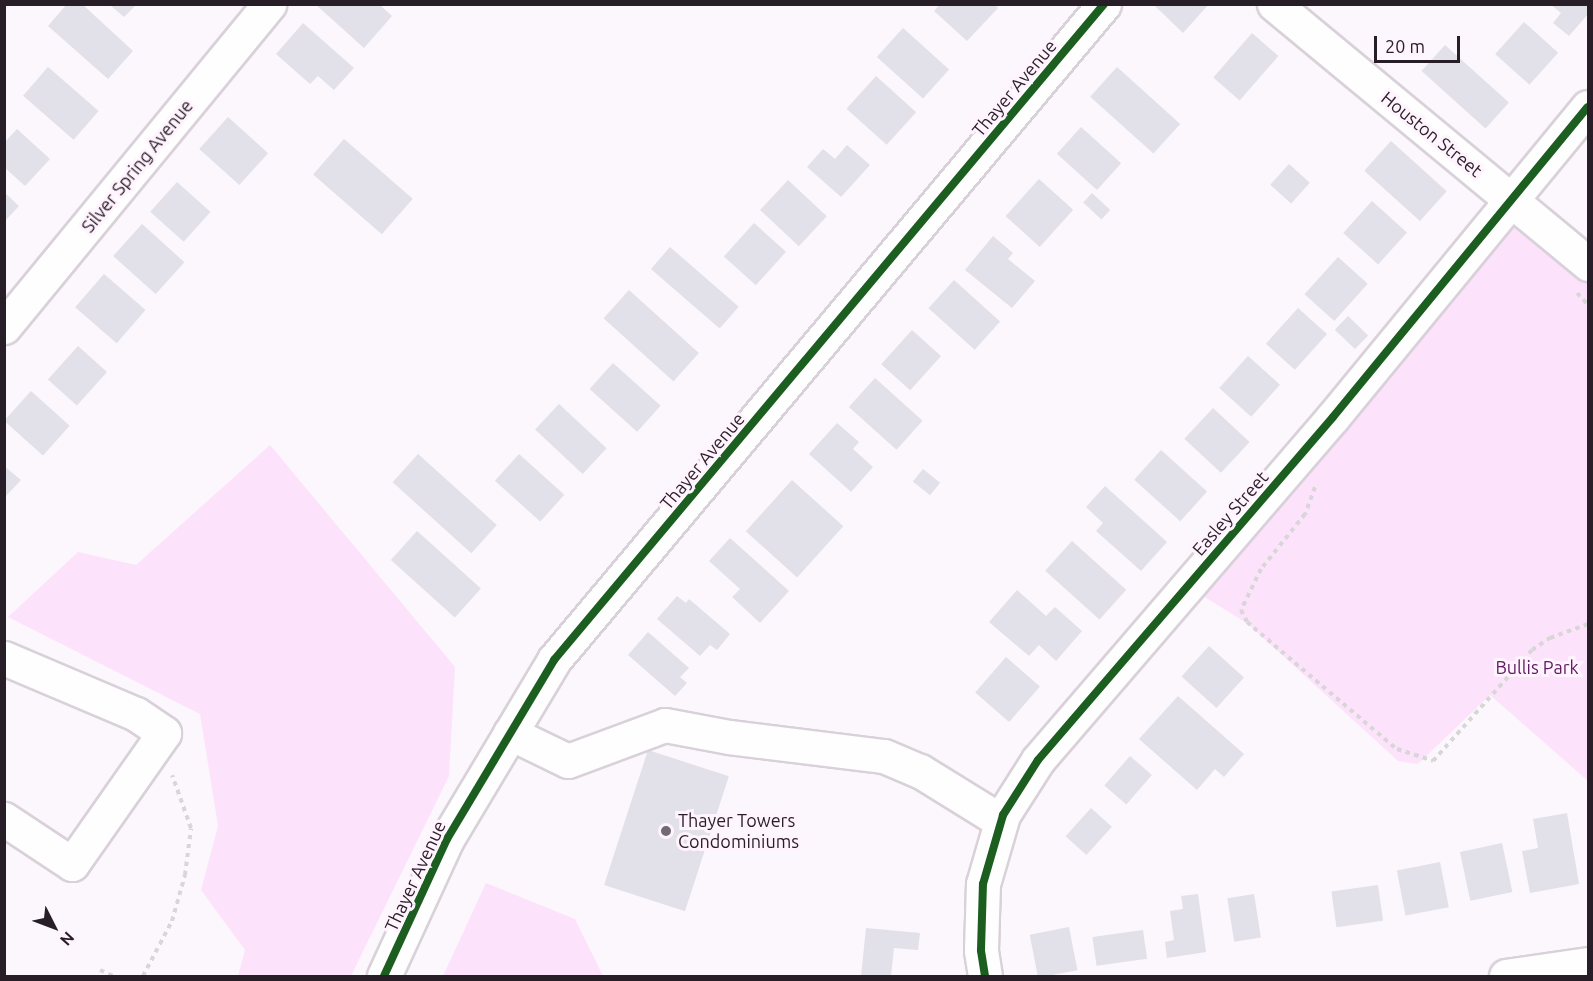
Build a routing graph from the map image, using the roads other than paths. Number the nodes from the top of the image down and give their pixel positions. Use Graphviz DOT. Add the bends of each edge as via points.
graph roads {
  1 [pos="269,4"];
  2 [pos="1104,4"];
  3 [pos="1275,4"];
  4 [pos="1588,107"];
  5 [pos="1510,198"];
  6 [pos="1580,276"];
  7 [pos="4,327"];
  8 [pos="4,658"];
  9 [pos="510,733"];
  10 [pos="4,819"];
  11 [pos="1001,821"];
  12 [pos="1588,964"];
  13 [pos="384,976"];
  14 [pos="985,976"];
  15 [pos="1506,976"];
  1 -- 7 [label="street, Silver Spring Avenue"];
  2 -- 9 [label="street, Thayer Avenue" via="554,660"];
  3 -- 5 [label="street, Houston Street"];
  4 -- 5 [label="street, Easley Street"];
  5 -- 6 [label="street, Houston Street"];
  5 -- 11 [label="street, Easley Street" via="1333,417 1038,760"];
  8 -- 10 [label="street" via="136,714 164,733 72,864"];
  9 -- 11 [label="street" via="568,761 665,725 884,756 920,771"];
  9 -- 13 [label="street, Thayer Avenue" via="447,839"];
  11 -- 14 [label="street, Easley Street" via="983,884 981,950"];
  12 -- 15 [label="street"];
}
